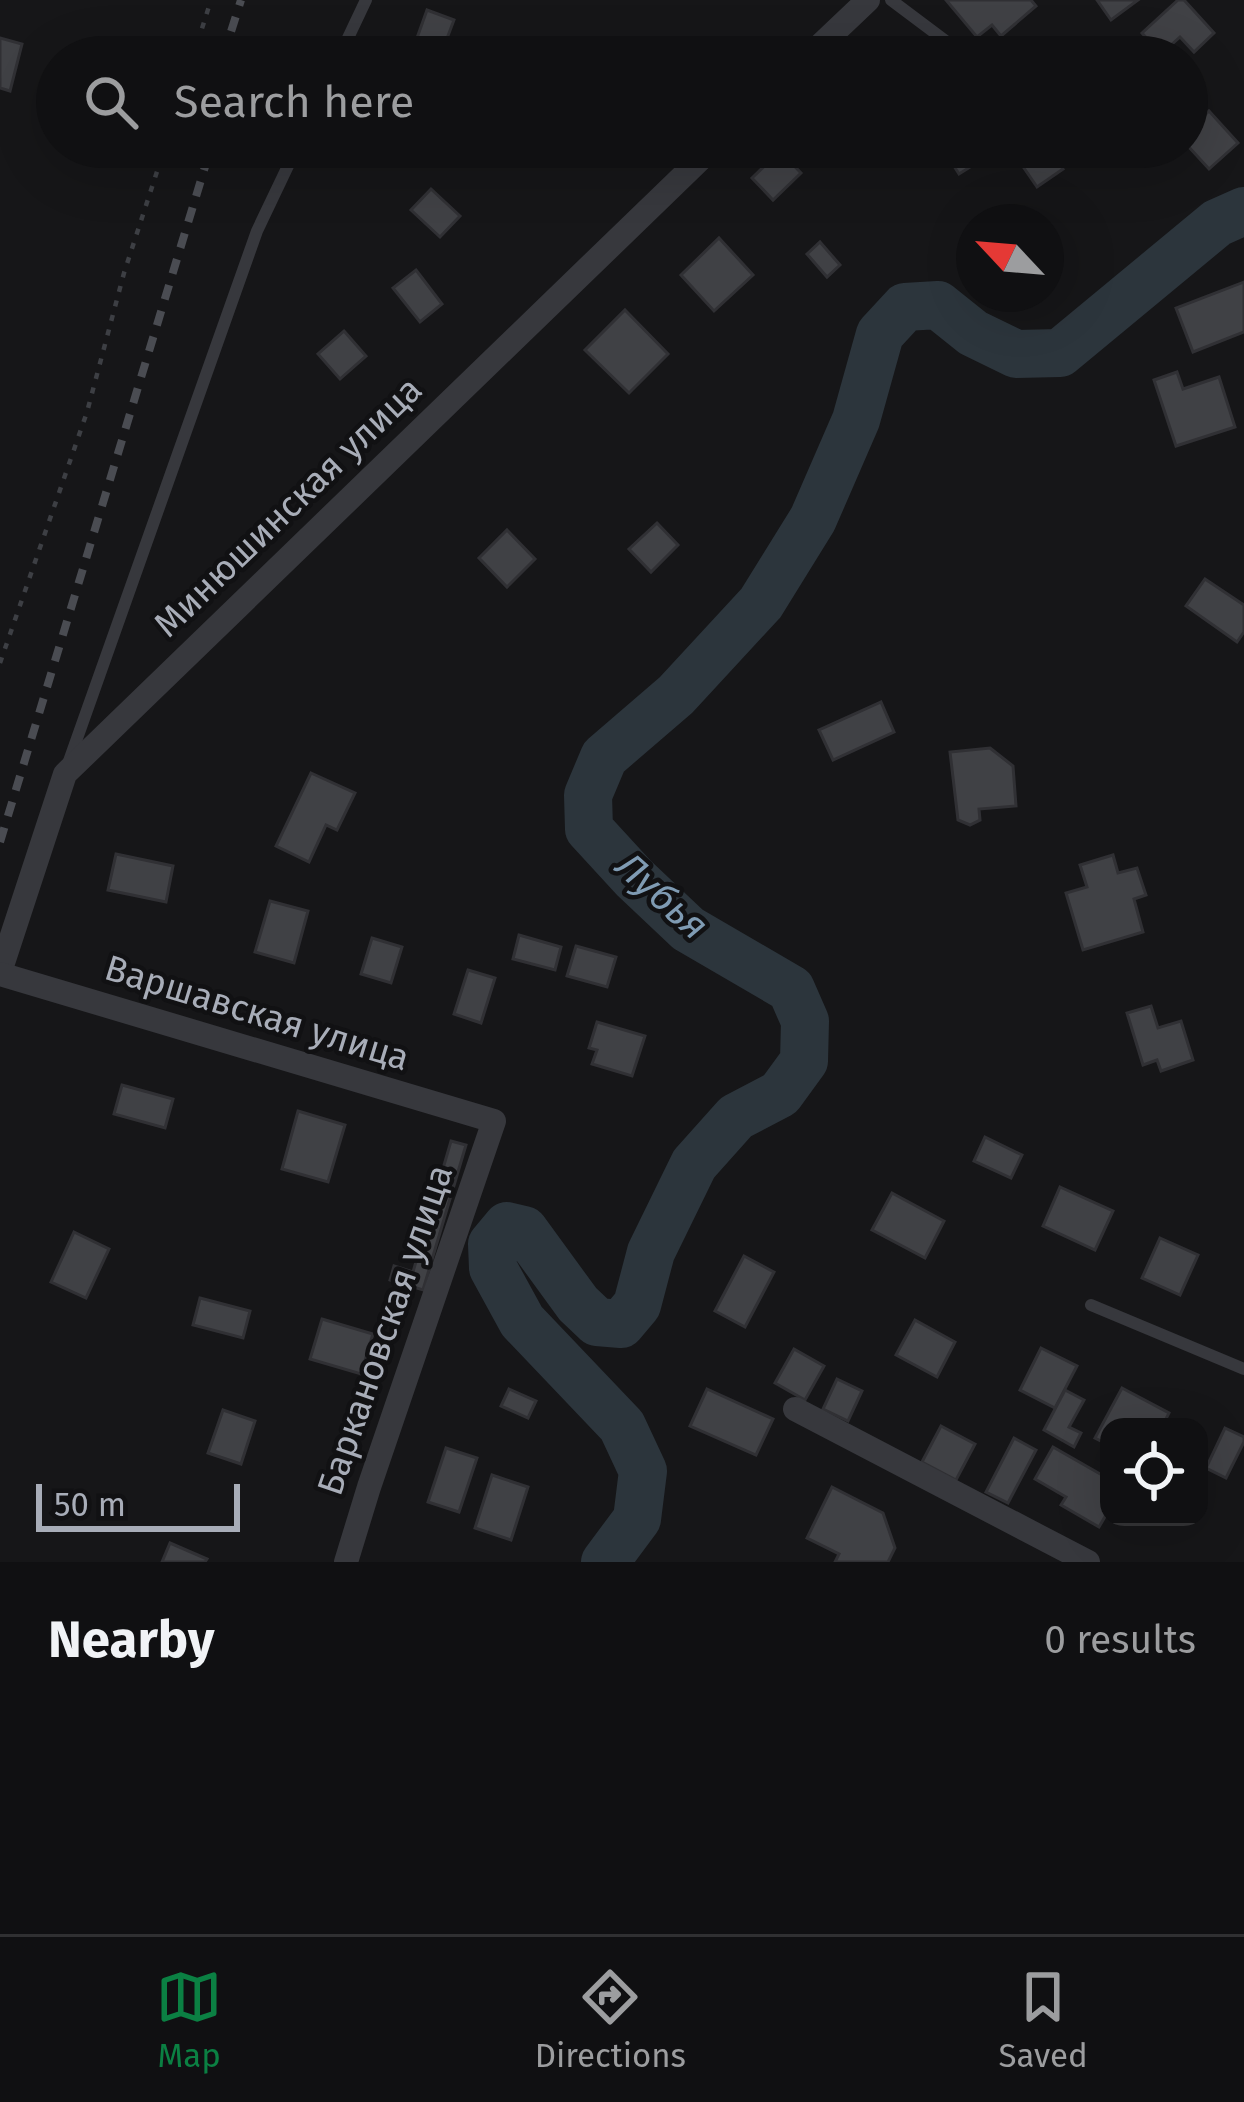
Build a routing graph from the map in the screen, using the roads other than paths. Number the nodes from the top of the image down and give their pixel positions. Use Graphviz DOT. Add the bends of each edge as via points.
graph roads {
  1 [pos="366,0"];
  2 [pos="868,0"];
  3 [pos="891,0"];
  4 [pos="349,36"];
  5 [pos="830,36"];
  6 [pos="939,36"];
  7 [pos="287,168"];
  8 [pos="691,168"];
  9 [pos="65,774"];
  10 [pos="0,973"];
  11 [pos="494,1121"];
  12 [pos="1091,1305"];
  13 [pos="1244,1369"];
  14 [pos="795,1409"];
  15 [pos="346,1562"];
  16 [pos="1088,1562"];
  1 -- 4 [label="lane"];
  2 -- 5 [label="street"];
  3 -- 6 [label="lane"];
  7 -- 9 [label="lane" via="257,231"];
  8 -- 9 [label="street, Минюшинская улица"];
  9 -- 10 [label="street, Минюшинская улица"];
  10 -- 11 [label="street, Варшавская улица"];
  11 -- 15 [label="street, Баркановская улица"];
  12 -- 13 [label="lane"];
  14 -- 16 [label="street"];
}
